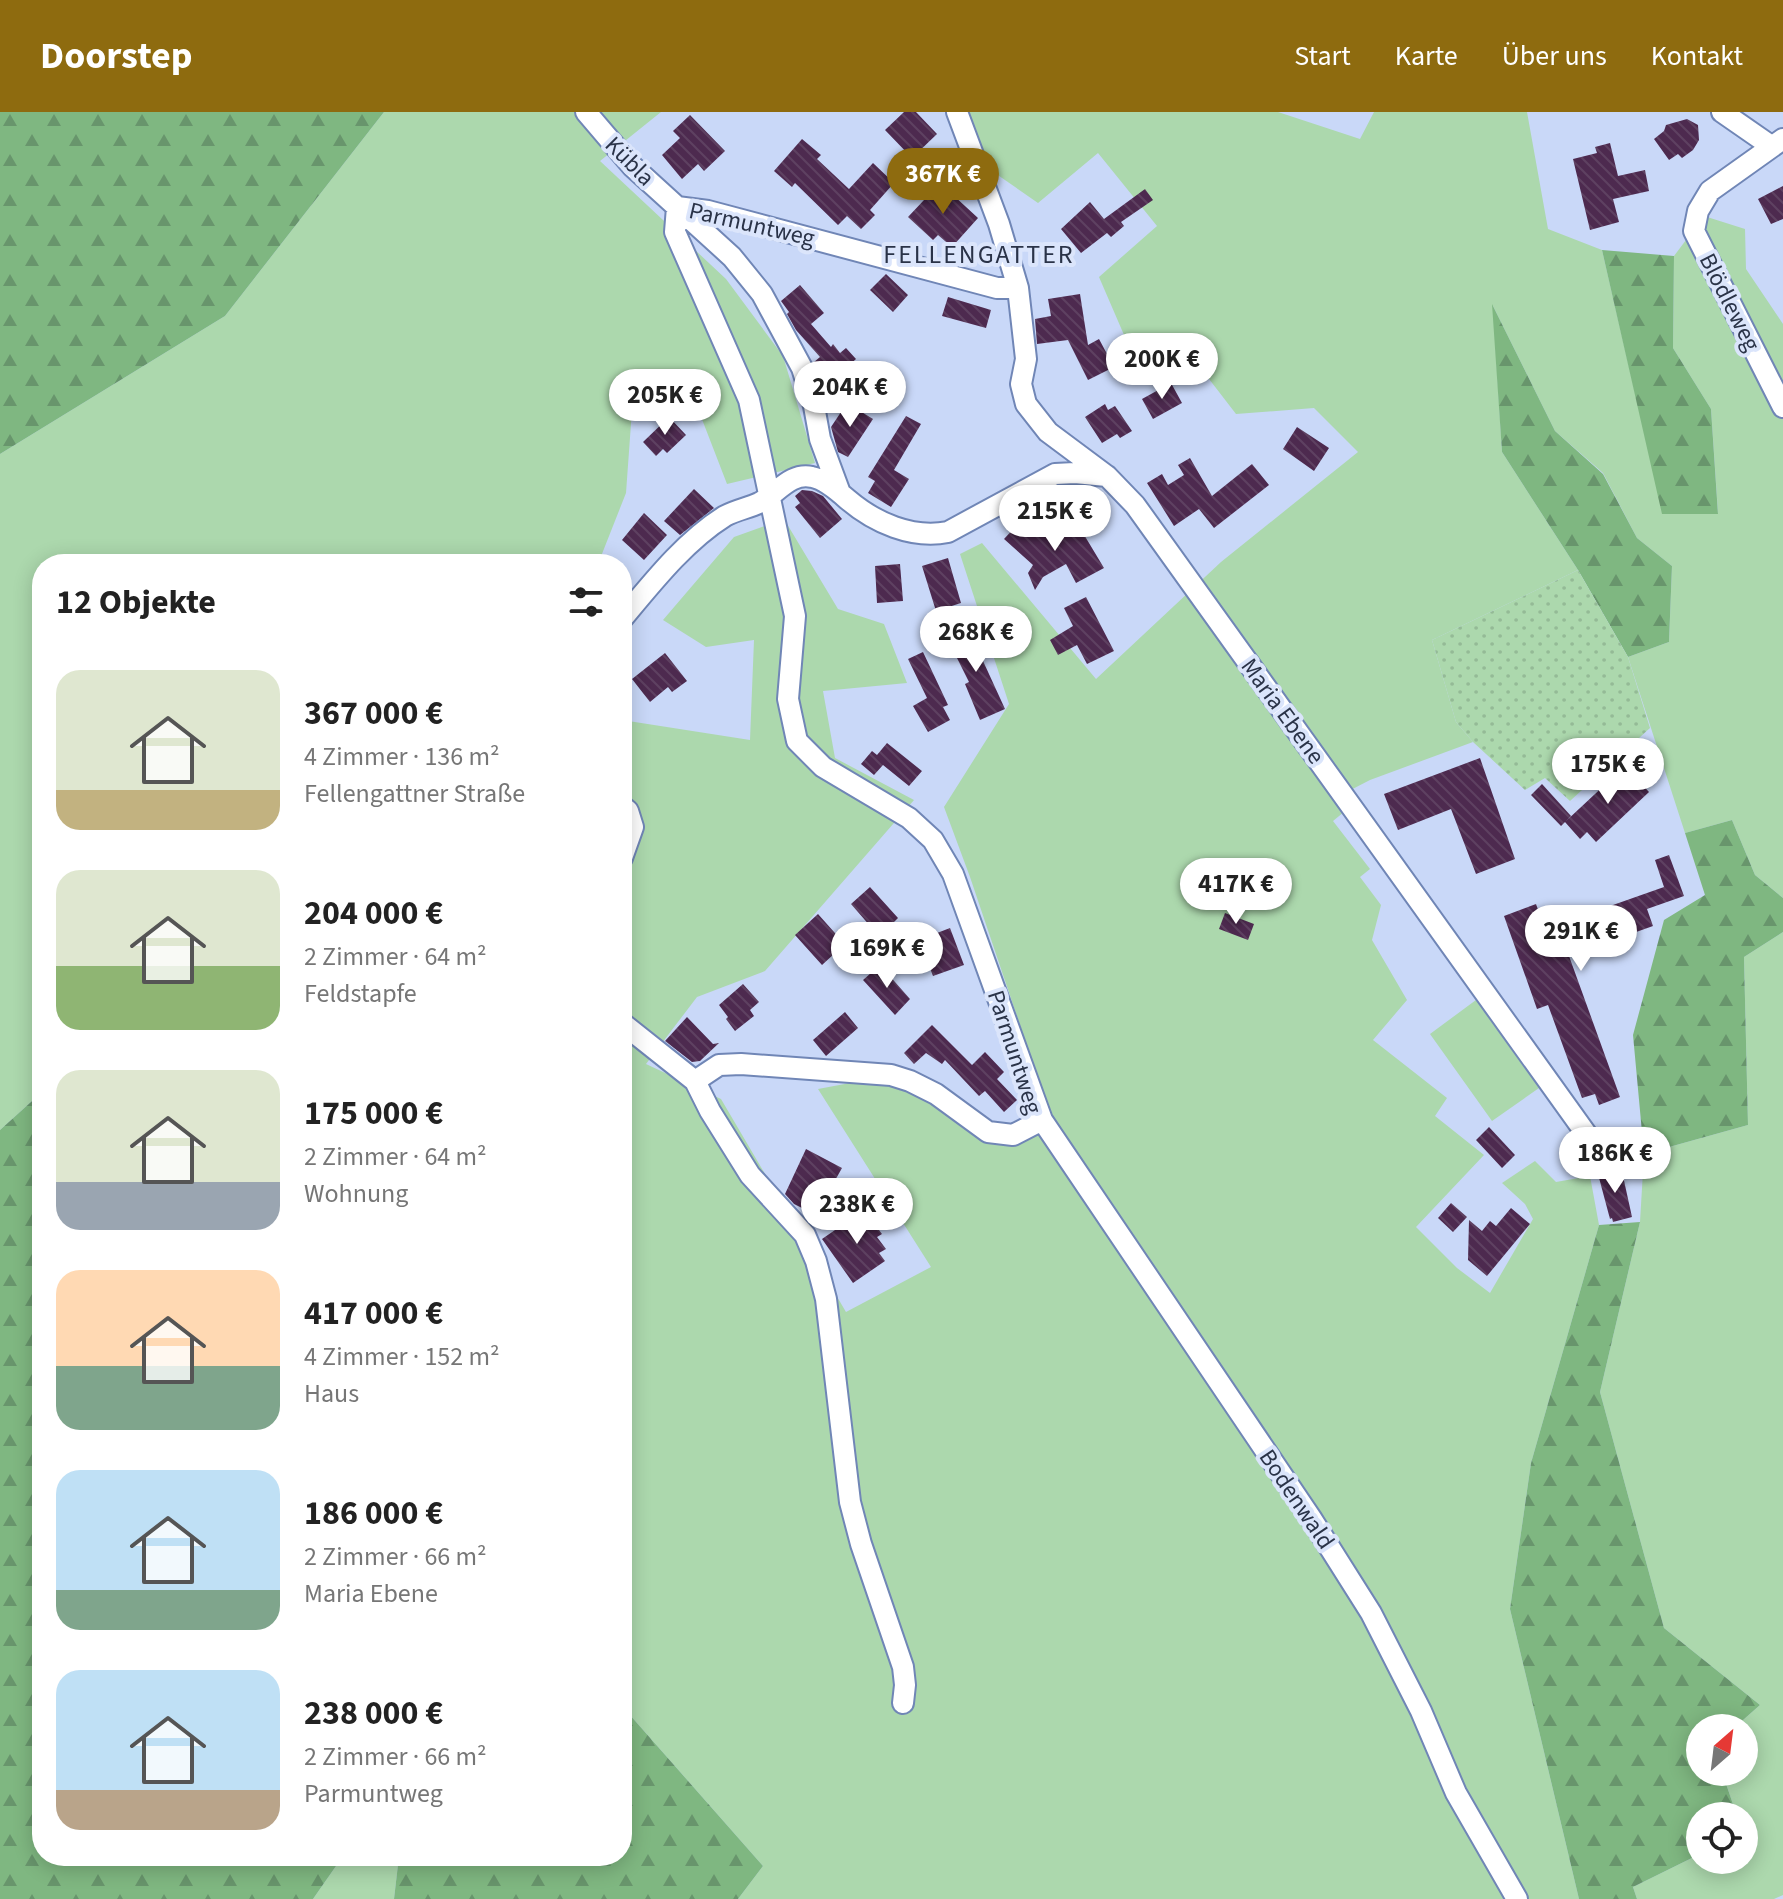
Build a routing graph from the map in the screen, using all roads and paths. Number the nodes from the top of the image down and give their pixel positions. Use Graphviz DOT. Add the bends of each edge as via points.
graph roads {
  1 [pos="586,112"];
  2 [pos="957,112"];
  3 [pos="1722,112"];
  4 [pos="1777,142"];
  5 [pos="677,207"];
  6 [pos="1018,288"];
  7 [pos="1783,407"];
  8 [pos="1107,476"];
  9 [pos="840,493"];
  10 [pos="768,495"];
  11 [pos="632,608"];
  12 [pos="632,1031"];
  13 [pos="695,1081"];
  14 [pos="1042,1120"];
  15 [pos="1587,1135"];
  16 [pos="903,1703"];
  17 [pos="1517,1899"];
  1 -- 5 [label="street, Kübla" via="632,166"];
  2 -- 6 [label="street, Maria Ebene"];
  3 -- 4 [label="street"];
  4 -- 7 [label="street, Blödleweg" via="1710,191 1694,231"];
  5 -- 6 [label="street, Parmuntweg" via="997,288"];
  5 -- 9 [label="street, Kübla" via="732,257 783,330 802,368"];
  5 -- 10 [label="street, Parmuntweg" via="675,232 749,400"];
  6 -- 8 [label="street, Maria Ebene" via="1026,404 1048,432"];
  8 -- 9 [label="street" via="1055,474 948,532 929,536 888,524"];
  8 -- 15 [label="street, Maria Ebene" via="1135,505"];
  9 -- 10 [label="street" via="814,477 799,476"];
  10 -- 11 [label="street" via="706,529"];
  10 -- 14 [label="street, Parmuntweg" via="795,616 788,699 797,741 823,767 909,818 933,840 953,874"];
  12 -- 13 [label="street"];
  13 -- 14 [label="street, Parmuntweg" via="719,1065 891,1075 929,1090 988,1132 1013,1135"];
  13 -- 16 [label="street" via="750,1175 805,1235 816,1261 826,1299 850,1502 903,1667"];
  14 -- 17 [label="street, Bodenwald" via="1371,1613 1456,1793"];
}
